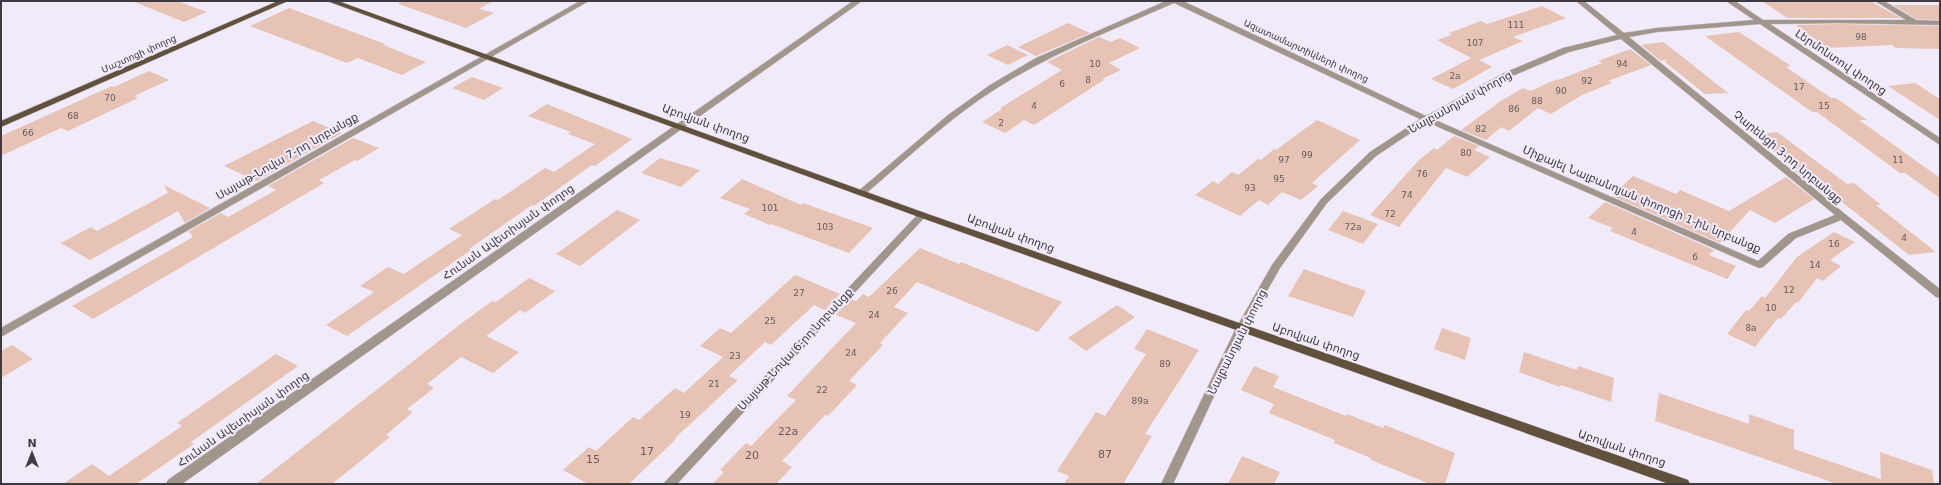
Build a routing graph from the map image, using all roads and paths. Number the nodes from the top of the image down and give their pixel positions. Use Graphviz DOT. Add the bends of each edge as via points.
graph roads {
  1 [pos="284,1"];
  2 [pos="331,1"];
  3 [pos="585,1"];
  4 [pos="858,1"];
  5 [pos="1172,1"];
  6 [pos="1177,1"];
  7 [pos="1580,1"];
  8 [pos="1730,1"];
  9 [pos="1879,1"];
  10 [pos="1761,22"];
  11 [pos="1915,22"];
  12 [pos="1940,23"];
  13 [pos="1623,36"];
  14 [pos="485,58"];
  15 [pos="1426,119"];
  16 [pos="1,124"];
  17 [pos="678,127"];
  18 [pos="1940,142"];
  19 [pos="861,193"];
  20 [pos="922,215"];
  21 [pos="1842,216"];
  22 [pos="1940,294"];
  23 [pos="1241,328"];
  24 [pos="1,333"];
  25 [pos="172,484"];
  26 [pos="669,484"];
  27 [pos="1167,484"];
  28 [pos="1684,484"];
  1 -- 16 [label="main road, Մաշտոցի փողոց"];
  2 -- 14 [label="main road, Աբովյան փողոց"];
  3 -- 14 [label="street, Սայաթ-Նովա 7-րդ նրբանցք"];
  4 -- 17 [label="street, Հունան Ավետիսյան փողոց"];
  5 -- 19 [label="street" via="1039,60 993,87 951,116"];
  6 -- 15 [label="street, Ազատամարտիկների փողոց"];
  7 -- 13 [label="street, Չարենցի 3-րդ նրբանցք"];
  8 -- 10 [label="street, Լերմոնտով փողոց"];
  9 -- 11 [label="street"];
  10 -- 11 [label="street, Նալբանդյան փողոց"];
  10 -- 13 [label="street, Նալբանդյան փողոց" via="1657,30"];
  10 -- 18 [label="street, Լերմոնտով փողոց"];
  11 -- 12 [label="street, Նալբանդյան փողոց"];
  13 -- 15 [label="street, Նալբանդյան փողոց" via="1566,50 1507,75"];
  13 -- 21 [label="street, Չարենցի 3-րդ նրբանցք"];
  14 -- 17 [label="main road, Աբովյան փողոց"];
  14 -- 24 [label="street, Սայաթ-Նովա 7-րդ նրբանցք"];
  15 -- 21 [label="street, Միքայել Նալբանդյան փողոցի 1-ին նրբանցք" via="1759,265 1792,236"];
  15 -- 23 [label="street, Նալբանդյան փողոց" via="1373,154 1324,202 1276,267"];
  17 -- 19 [label="main road, Աբովյան փողոց"];
  17 -- 25 [label="street, Հունան Ավետիսյան փողոց"];
  19 -- 20 [label="main road, Աբովյան փողոց"];
  20 -- 23 [label="main road, Աբովյան փողոց"];
  20 -- 26 [label="street, Սայաթ-Նովա 6-րդ նրբանցք"];
  21 -- 22 [label="street, Չարենցի 3-րդ նրբանցք"];
  23 -- 27 [label="street, Նալբանդյան փողոց"];
  23 -- 28 [label="main road, Աբովյան փողոց"];
}
